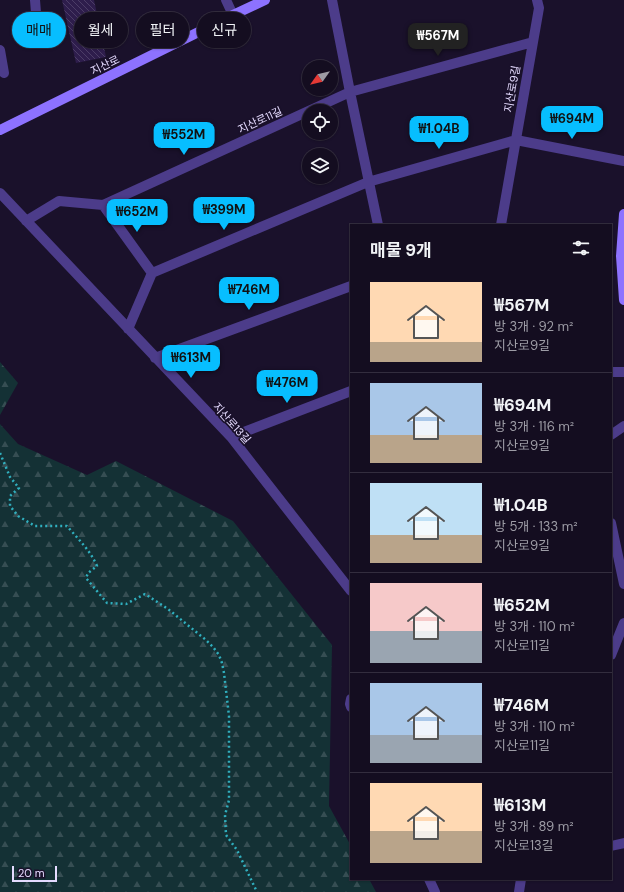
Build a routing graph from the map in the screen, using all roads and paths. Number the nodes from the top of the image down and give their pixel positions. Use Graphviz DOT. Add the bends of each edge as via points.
graph roads {
  1 [pos="35,0"];
  2 [pos="226,0"];
  3 [pos="265,0"];
  4 [pos="332,0"];
  5 [pos="537,0"];
  6 [pos="36,12"];
  7 [pos="231,12"];
  8 [pos="237,12"];
  9 [pos="197,32"];
  10 [pos="533,42"];
  11 [pos="0,50"];
  12 [pos="4,73"];
  13 [pos="350,92"];
  14 [pos="0,130"];
  15 [pos="516,140"];
  16 [pos="624,161"];
  17 [pos="368,182"];
  18 [pos="0,193"];
  19 [pos="103,205"];
  20 [pos="624,214"];
  21 [pos="26,221"];
  22 [pos="378,224"];
  23 [pos="501,224"];
  24 [pos="152,273"];
  25 [pos="350,286"];
  26 [pos="624,300"];
  27 [pos="128,329"];
  28 [pos="155,358"];
  29 [pos="612,372"];
  30 [pos="624,372"];
  31 [pos="350,391"];
  32 [pos="624,426"];
  33 [pos="612,434"];
  34 [pos="231,437"];
  35 [pos="0,452"];
  36 [pos="612,528"];
  37 [pos="624,584"];
  38 [pos="350,590"];
  39 [pos="624,623"];
  40 [pos="612,653"];
  41 [pos="624,843"];
  42 [pos="612,846"];
  43 [pos="429,880"];
  44 [pos="521,880"];
  45 [pos="257,892"];
  46 [pos="435,892"];
  47 [pos="519,892"];
  1 -- 6 [label="street"];
  2 -- 7 [label="street"];
  3 -- 8 [label="main road, 지산로"];
  4 -- 13 [label="street"];
  5 -- 10 [label="street, 지산로9길" via="539,8"];
  9 -- 14 [label="main road, 지산로"];
  10 -- 13 [label="street, 지산로9길"];
  10 -- 15 [label="street, 지산로9길"];
  11 -- 12 [label="street"];
  13 -- 17 [label="street"];
  13 -- 19 [label="street, 지산로11길"];
  15 -- 16 [label="street"];
  15 -- 17 [label="street"];
  15 -- 23 [label="street, 지산로9길"];
  17 -- 22 [label="street"];
  17 -- 24 [label="street"];
  18 -- 21 [label="street, 지산로13길"];
  19 -- 21 [label="street, 지산로11길" via="59,201"];
  19 -- 24 [label="street"];
  20 -- 26 [label="main road" via="621,256"];
  21 -- 27 [label="street, 지산로13길"];
  24 -- 27 [label="street"];
  25 -- 28 [label="street"];
  27 -- 28 [label="street, 지산로13길"];
  28 -- 34 [label="street, 지산로13길"];
  29 -- 30 [label="street"];
  31 -- 34 [label="street"];
  32 -- 33 [label="street"];
  34 -- 38 [label="street, 지산로13길"];
  35 -- 45 [label="path" via="10,477 19,488 10,496 10,506 18,516 35,526 67,526 92,555 97,566 86,578 107,603 126,604 145,594 168,609 219,654 229,716 229,800 225,815 226,835 237,850"];
  36 -- 37 [label="street"];
  39 -- 40 [label="street"];
  41 -- 42 [label="street"];
  43 -- 46 [label="street"];
  44 -- 47 [label="street"];
}
